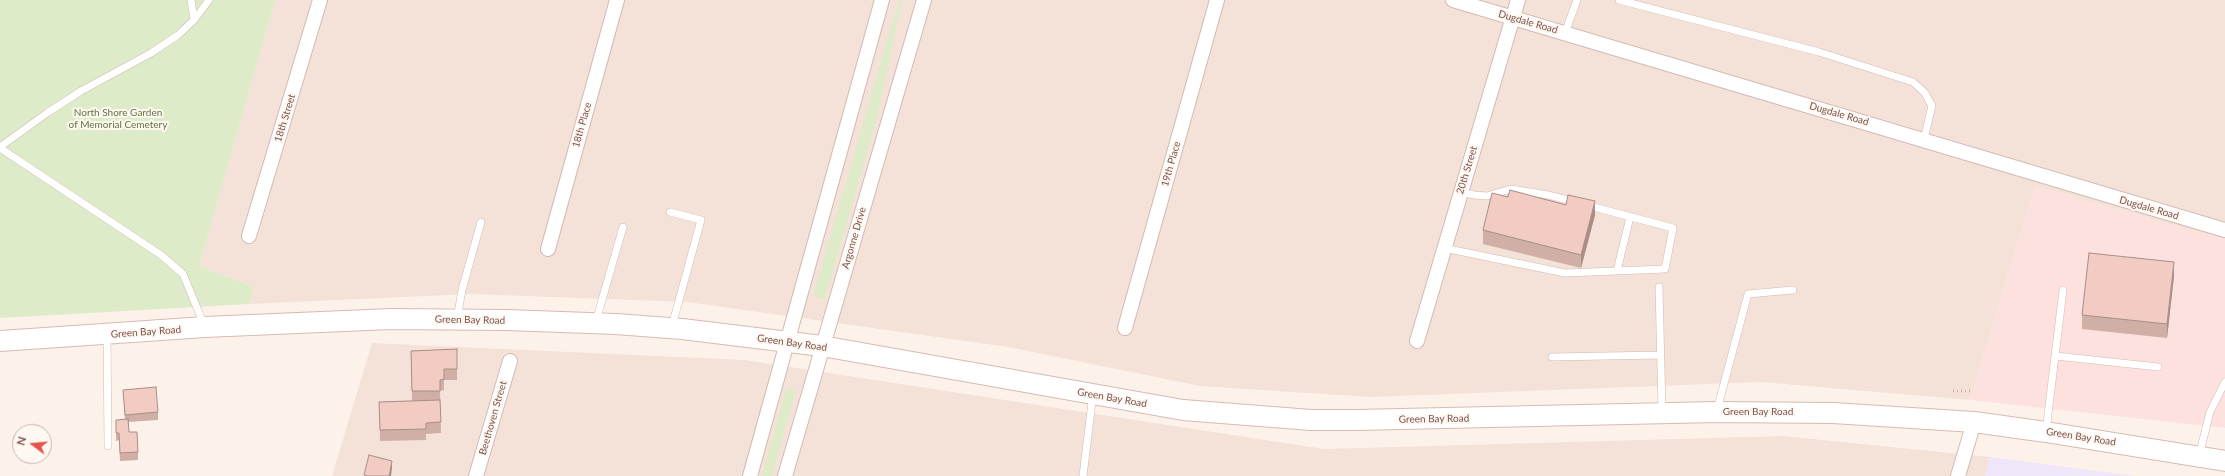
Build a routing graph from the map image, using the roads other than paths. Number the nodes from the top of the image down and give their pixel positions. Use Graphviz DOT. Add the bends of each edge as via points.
graph roads {
  1 [pos="191,0"];
  2 [pos="209,0"];
  3 [pos="320,0"];
  4 [pos="617,0"];
  5 [pos="882,0"];
  6 [pos="924,0"];
  7 [pos="1217,0"];
  8 [pos="1453,0"];
  9 [pos="1518,0"];
  10 [pos="1578,0"];
  11 [pos="1619,0"];
  12 [pos="1513,18"];
  13 [pos="194,20"];
  14 [pos="1565,33"];
  15 [pos="1924,139"];
  16 [pos="0,148"];
  17 [pos="1461,192"];
  18 [pos="670,212"];
  19 [pos="1630,216"];
  20 [pos="481,222"];
  21 [pos="623,227"];
  22 [pos="2225,230"];
  23 [pos="249,236"];
  24 [pos="1444,248"];
  25 [pos="548,249"];
  26 [pos="1617,271"];
  27 [pos="1658,287"];
  28 [pos="1793,290"];
  29 [pos="2063,290"];
  30 [pos="457,319"];
  31 [pos="595,323"];
  32 [pos="205,327"];
  33 [pos="671,328"];
  34 [pos="1125,328"];
  35 [pos="108,335"];
  36 [pos="0,341"];
  37 [pos="786,341"];
  38 [pos="1416,341"];
  39 [pos="822,346"];
  40 [pos="1660,355"];
  41 [pos="2056,356"];
  42 [pos="1552,357"];
  43 [pos="510,361"];
  44 [pos="2158,367"];
  45 [pos="2225,382"];
  46 [pos="1093,394"];
  47 [pos="1716,412"];
  48 [pos="1662,413"];
  49 [pos="1974,422"];
  50 [pos="2046,432"];
  51 [pos="108,446"];
  52 [pos="2198,456"];
  53 [pos="2225,461"];
  54 [pos="476,476"];
  55 [pos="750,476"];
  56 [pos="785,476"];
  57 [pos="1083,476"];
  58 [pos="1958,476"];
  1 -- 13 [label="lane"];
  2 -- 13 [label="lane"];
  3 -- 23 [label="street, 18th Street"];
  4 -- 25 [label="street, 18th Place"];
  5 -- 37 [label="street" via="799,306"];
  6 -- 39 [label="street, Argonne Drive"];
  7 -- 34 [label="street, 19th Place"];
  8 -- 12 [label="street, Dugdale Road"];
  9 -- 12 [label="street, 20th Street"];
  10 -- 14 [label="lane"];
  11 -- 15 [label="lane" via="1818,52 1913,82 1925,92 1932,106"];
  12 -- 14 [label="street, Dugdale Road"];
  12 -- 17 [label="street, 20th Street"];
  13 -- 16 [label="lane" via="178,35 151,53 81,91"];
  14 -- 15 [label="street, Dugdale Road"];
  15 -- 22 [label="street, Dugdale Road" via="2032,174"];
  16 -- 32 [label="lane" via="161,255 184,274"];
  17 -- 19 [label="lane" via="1487,196 1511,189 1548,195"];
  17 -- 24 [label="street, 20th Street"];
  18 -- 33 [label="lane" via="701,220"];
  19 -- 26 [label="lane"];
  19 -- 26 [label="lane" via="1673,228 1665,269"];
  20 -- 30 [label="lane" via="462,290"];
  21 -- 31 [label="lane"];
  24 -- 26 [label="lane" via="1565,273"];
  24 -- 38 [label="street, 20th Street"];
  27 -- 40 [label="lane"];
  28 -- 47 [label="lane" via="1748,294"];
  29 -- 41 [label="lane"];
  30 -- 31 [label="main road, Green Bay Road"];
  30 -- 32 [label="main road, Green Bay Road"];
  31 -- 33 [label="main road, Green Bay Road"];
  32 -- 35 [label="main road, Green Bay Road"];
  33 -- 37 [label="main road, Green Bay Road"];
  35 -- 36 [label="main road, Green Bay Road"];
  35 -- 51 [label="lane"];
  37 -- 39 [label="main road, Green Bay Road"];
  37 -- 55 [label="street"];
  39 -- 46 [label="main road, Green Bay Road"];
  39 -- 56 [label="street, Argonne Drive"];
  40 -- 42 [label="lane"];
  40 -- 48 [label="lane"];
  41 -- 44 [label="lane"];
  41 -- 50 [label="lane"];
  43 -- 54 [label="street, Beethoven Street"];
  45 -- 52 [label="lane" via="2210,412"];
  46 -- 48 [label="main road, Green Bay Road" via="1183,410 1289,418 1361,420"];
  46 -- 57 [label="lane"];
  47 -- 48 [label="main road, Green Bay Road"];
  47 -- 49 [label="main road, Green Bay Road" via="1833,413"];
  49 -- 50 [label="main road, Green Bay Road"];
  49 -- 58 [label="street"];
  50 -- 52 [label="main road, Green Bay Road"];
  52 -- 53 [label="main road, Green Bay Road"];
}
